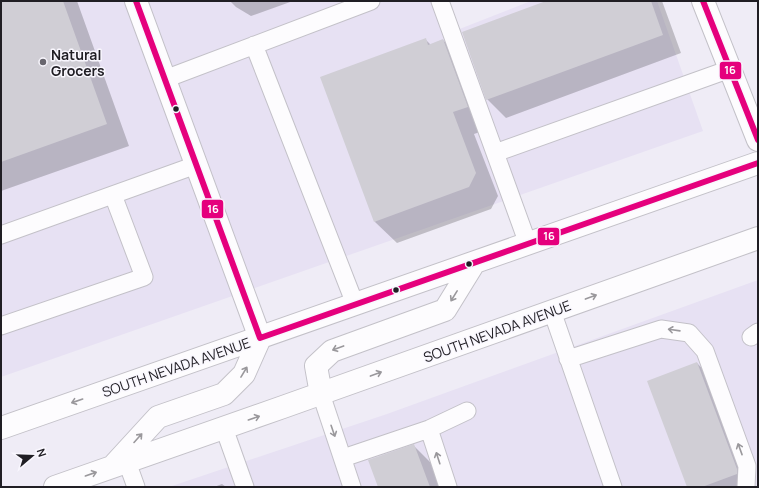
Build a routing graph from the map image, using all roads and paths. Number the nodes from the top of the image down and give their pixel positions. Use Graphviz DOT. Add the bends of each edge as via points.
graph roads {
  1 [pos="136,1"];
  2 [pos="371,1"];
  3 [pos="440,1"];
  4 [pos="703,1"];
  5 [pos="254,45"];
  6 [pos="730,69"];
  7 [pos="165,79"];
  8 [pos="758,140"];
  9 [pos="495,153"];
  10 [pos="758,163"];
  11 [pos="196,165"];
  12 [pos="113,194"];
  13 [pos="1,235"];
  14 [pos="758,238"];
  15 [pos="528,244"];
  16 [pos="474,263"];
  17 [pos="355,304"];
  18 [pos="552,311"];
  19 [pos="1,326"];
  20 [pos="260,338"];
  21 [pos="568,359"];
  22 [pos="321,394"];
  23 [pos="467,410"];
  24 [pos="1,428"];
  25 [pos="224,428"];
  26 [pos="429,429"];
  27 [pos="343,458"];
  28 [pos="120,464"];
  29 [pos="54,487"];
  30 [pos="136,487"];
  31 [pos="245,487"];
  32 [pos="352,487"];
  33 [pos="448,487"];
  34 [pos="612,487"];
  35 [pos="746,487"];
  1 -- 7 [label="main road"];
  2 -- 5 [label="lane"];
  3 -- 9 [label="lane"];
  4 -- 6 [label="main road"];
  5 -- 7 [label="lane"];
  5 -- 17 [label="lane"];
  6 -- 8 [label="main road"];
  6 -- 9 [label="lane"];
  7 -- 11 [label="main road"];
  9 -- 15 [label="lane"];
  10 -- 15 [label="main road, SOUTH NEVADA AVENUE"];
  11 -- 12 [label="lane"];
  11 -- 20 [label="main road"];
  12 -- 13 [label="lane"];
  12 -- 19 [label="lane" via="144,277"];
  18 -- 14 [label="main road, SOUTH NEVADA AVENUE, one-way"];
  15 -- 16 [label="main road, SOUTH NEVADA AVENUE"];
  16 -- 17 [label="main road, SOUTH NEVADA AVENUE"];
  16 -- 22 [label="main road, one-way" via="445,310 332,351 316,366"];
  17 -- 20 [label="main road, SOUTH NEVADA AVENUE"];
  18 -- 21 [label="lane"];
  22 -- 18 [label="main road, SOUTH NEVADA AVENUE, one-way"];
  20 -- 24 [label="main road, SOUTH NEVADA AVENUE, one-way"];
  28 -- 20 [label="main road, one-way" via="158,417 224,394 244,374"];
  21 -- 34 [label="lane"];
  35 -- 21 [label="lane, one-way" via="746,466 705,351 689,333 661,329"];
  25 -- 22 [label="main road, SOUTH NEVADA AVENUE, one-way"];
  22 -- 27 [label="lane, one-way"];
  23 -- 26 [label="lane"];
  25 -- 28 [label="main road, SOUTH NEVADA AVENUE"];
  25 -- 31 [label="lane"];
  26 -- 27 [label="lane"];
  33 -- 26 [label="lane, one-way"];
  27 -- 32 [label="lane"];
  29 -- 28 [label="main road, SOUTH NEVADA AVENUE, one-way"];
  28 -- 30 [label="lane"];
}
